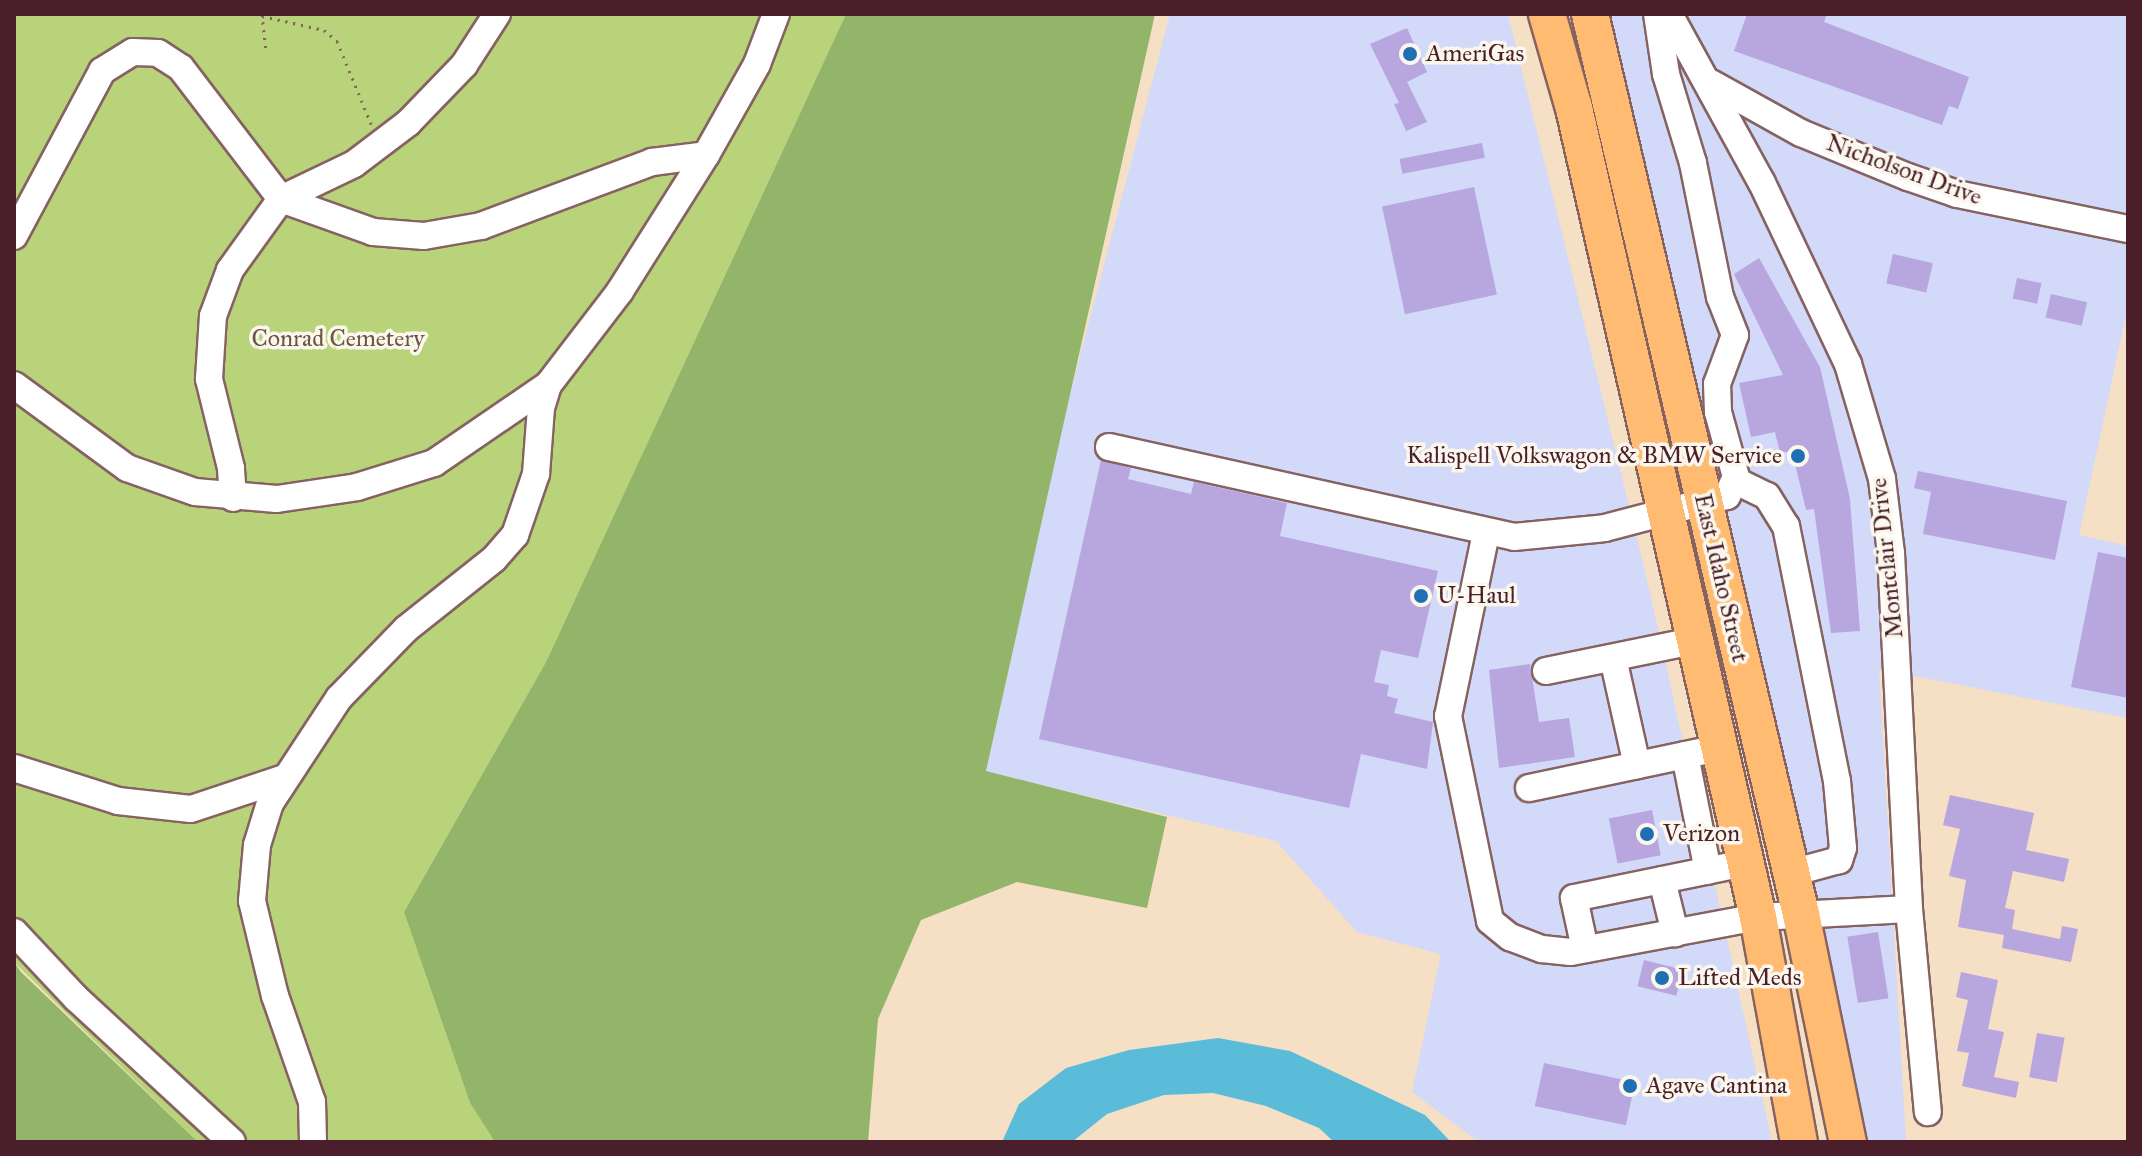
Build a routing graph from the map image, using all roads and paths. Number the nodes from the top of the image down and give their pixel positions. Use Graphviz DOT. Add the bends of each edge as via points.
graph roads {
  1 [pos="497,14"];
  2 [pos="776,14"];
  3 [pos="1547,14"];
  4 [pos="1590,14"];
  5 [pos="1657,14"];
  6 [pos="1669,14"];
  7 [pos="262,15"];
  8 [pos="266,53"];
  9 [pos="1698,68"];
  10 [pos="380,146"];
  11 [pos="706,155"];
  12 [pos="281,199"];
  13 [pos="2128,229"];
  14 [pos="14,236"];
  15 [pos="14,385"];
  16 [pos="548,385"];
  17 [pos="1109,447"];
  18 [pos="1736,481"];
  19 [pos="233,498"];
  20 [pos="1704,504"];
  21 [pos="1664,514"];
  22 [pos="1486,533"];
  23 [pos="1693,641"];
  24 [pos="1613,658"];
  25 [pos="1546,671"];
  26 [pos="1702,751"];
  27 [pos="1637,765"];
  28 [pos="14,768"];
  29 [pos="284,778"];
  30 [pos="1529,788"];
  31 [pos="1772,789"];
  32 [pos="1745,863"];
  33 [pos="1708,871"];
  34 [pos="1791,873"];
  35 [pos="1662,880"];
  36 [pos="1909,909"];
  37 [pos="1780,916"];
  38 [pos="14,932"];
  39 [pos="1675,933"];
  40 [pos="1585,949"];
  41 [pos="1928,1112"];
  42 [pos="1846,1133"];
  43 [pos="232,1142"];
  44 [pos="313,1142"];
  45 [pos="1799,1142"];
  1 -- 10 [label="street" via="464,65"];
  2 -- 11 [label="street" via="757,64"];
  3 -- 21 [label="highway, East Idaho Street" via="1574,108"];
  4 -- 20 [label="highway, East Idaho Street"];
  5 -- 18 [label="street" via="1666,74 1693,163 1720,297 1735,335 1717,384 1718,412"];
  6 -- 9 [label="street, Montclair Drive"];
  7 -- 8 [label="path"];
  7 -- 10 [label="path" via="324,30 337,41"];
  9 -- 13 [label="street, Nicholson Drive" via="1741,103 1908,177 1957,194"];
  9 -- 36 [label="street, Montclair Drive" via="1762,183 1848,364 1882,479 1891,553"];
  10 -- 12 [label="street"];
  11 -- 12 [label="street" via="652,162 481,226 424,236 373,232"];
  11 -- 16 [label="street" via="620,291"];
  12 -- 14 [label="street" via="181,68 158,53 133,52 102,71"];
  12 -- 19 [label="street" via="230,270 213,316 209,379"];
  15 -- 19 [label="street" via="127,468 167,485"];
  16 -- 19 [label="street" via="434,463 309,497"];
  16 -- 29 [label="street" via="536,474 509,543 406,629 339,698"];
  17 -- 22 [label="street"];
  18 -- 20 [label="street" via="1727,496"];
  18 -- 34 [label="street" via="1767,496 1786,526 1837,781 1843,848 1839,860"];
  20 -- 21 [label="street"];
  20 -- 31 [label="highway, East Idaho Street"];
  21 -- 22 [label="street" via="1547,536"];
  21 -- 23 [label="highway, East Idaho Street"];
  21 -- 31 [label="highway" via="1686,553 1739,740"];
  22 -- 40 [label="street" via="1448,716 1490,921 1510,937 1542,949"];
  23 -- 24 [label="street"];
  23 -- 26 [label="highway, East Idaho Street"];
  24 -- 25 [label="street"];
  24 -- 27 [label="street"];
  26 -- 27 [label="street"];
  26 -- 32 [label="highway, East Idaho Street"];
  26 -- 33 [label="street"];
  27 -- 30 [label="street"];
  28 -- 29 [label="street" via="118,801 191,809"];
  29 -- 44 [label="street" via="260,832 252,901 268,969 312,1102"];
  31 -- 34 [label="highway, East Idaho Street"];
  32 -- 33 [label="street"];
  32 -- 37 [label="highway, East Idaho Street"];
  33 -- 35 [label="street"];
  34 -- 37 [label="highway, East Idaho Street"];
  35 -- 39 [label="street"];
  35 -- 40 [label="street" via="1574,898"];
  36 -- 37 [label="street"];
  36 -- 41 [label="street, Montclair Drive"];
  37 -- 39 [label="street"];
  37 -- 42 [label="highway, East Idaho Street"];
  37 -- 45 [label="highway, East Idaho Street"];
  38 -- 43 [label="street" via="76,998"];
  39 -- 40 [label="street"];
}
